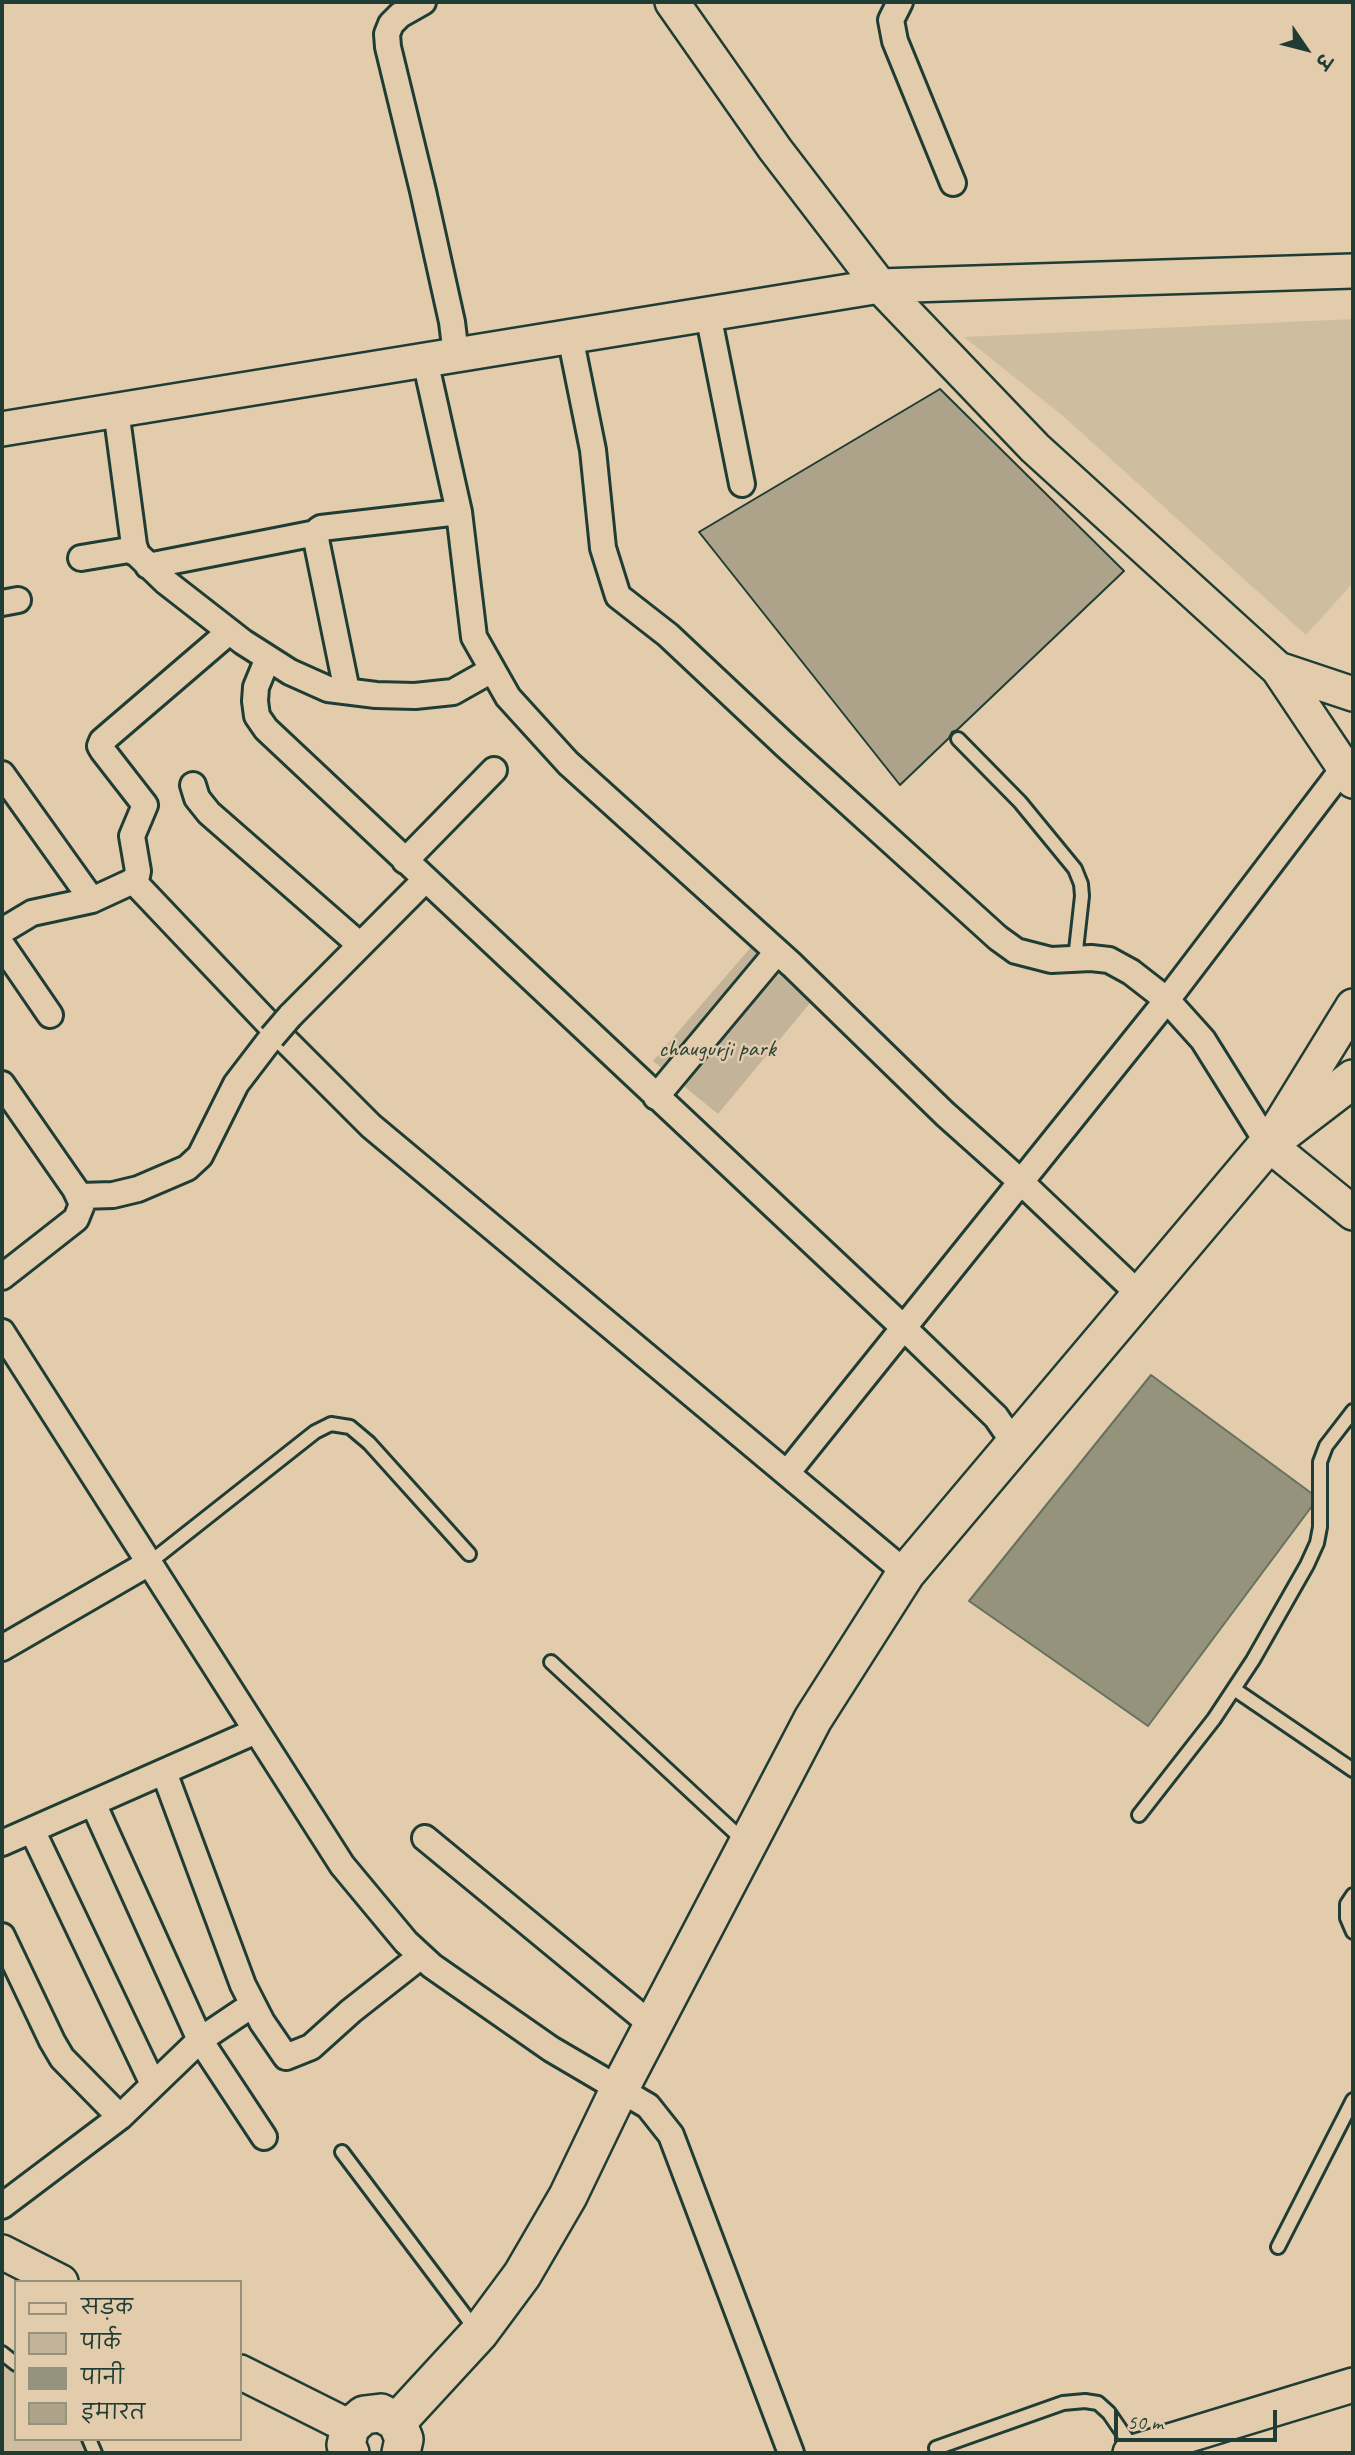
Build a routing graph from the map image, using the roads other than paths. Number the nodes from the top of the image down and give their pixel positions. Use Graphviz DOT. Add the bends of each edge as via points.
graph roads {
  1 [pos="423,2"];
  2 [pos="672,2"];
  3 [pos="900,2"];
  4 [pos="953,183"];
  5 [pos="1353,271"];
  6 [pos="880,286"];
  7 [pos="708,314"];
  8 [pos="570,336"];
  9 [pos="440,357"];
  10 [pos="116,410"];
  11 [pos="2,429"];
  12 [pos="742,484"];
  13 [pos="459,512"];
  14 [pos="316,533"];
  15 [pos="81,558"];
  16 [pos="143,560"];
  17 [pos="229,632"];
  18 [pos="268,658"];
  19 [pos="1278,669"];
  20 [pos="492,670"];
  21 [pos="347,691"];
  22 [pos="1353,694"];
  23 [pos="958,739"];
  24 [pos="494,770"];
  25 [pos="1349,773"];
  26 [pos="2,774"];
  27 [pos="193,785"];
  28 [pos="405,861"];
  29 [pos="425,880"];
  30 [pos="131,882"];
  31 [pos="92,900"];
  32 [pos="2,931"];
  33 [pos="2,945"];
  34 [pos="360,946"];
  35 [pos="777,952"];
  36 [pos="1075,959"];
  37 [pos="1167,1000"];
  38 [pos="1353,1006"];
  39 [pos="50,1015"];
  40 [pos="1353,1079"];
  41 [pos="2,1084"];
  42 [pos="656,1097"];
  43 [pos="1268,1144"];
  44 [pos="1020,1181"];
  45 [pos="80,1196"];
  46 [pos="1353,1213"];
  47 [pos="2,1277"];
  48 [pos="1140,1295"];
  49 [pos="905,1329"];
  50 [pos="2,1332"];
  51 [pos="1353,1411"];
  52 [pos="1014,1443"];
  53 [pos="787,1473"];
  54 [pos="469,1554"];
  55 [pos="149,1563"];
  56 [pos="906,1573"];
  57 [pos="2,1648"];
  58 [pos="551,1662"];
  59 [pos="1234,1689"];
  60 [pos="256,1731"];
  61 [pos="1353,1770"];
  62 [pos="164,1772"];
  63 [pos="93,1803"];
  64 [pos="1139,1815"];
  65 [pos="32,1830"];
  66 [pos="425,1838"];
  67 [pos="2,1843"];
  68 [pos="747,1844"];
  69 [pos="1353,1895"];
  70 [pos="1353,1932"];
  71 [pos="2,1936"];
  72 [pos="421,1956"];
  73 [pos="252,2005"];
  74 [pos="653,2026"];
  75 [pos="200,2040"];
  76 [pos="153,2084"];
  77 [pos="619,2090"];
  78 [pos="1353,2100"];
  79 [pos="120,2118"];
  80 [pos="264,2137"];
  81 [pos="342,2152"];
  82 [pos="2,2206"];
  83 [pos="1279,2246"];
  84 [pos="2,2252"];
  85 [pos="57,2280"];
  86 [pos="478,2333"];
  87 [pos="242,2373"];
  88 [pos="1353,2385"];
  89 [pos="399,2438"];
  90 [pos="350,2440"];
  91 [pos="936,2448"];
  92 [pos="1133,2452"];
  93 [pos="791,2453"];
  1 -- 9 [label="street" via="400,15 387,34 452,322"];
  2 -- 6 [label="street" via="775,149"];
  3 -- 4 [label="street" via="891,20 895,41"];
  5 -- 6 [label="street"];
  6 -- 7 [label="street"];
  6 -- 19 [label="street" via="1035,448"];
  7 -- 8 [label="street"];
  7 -- 12 [label="street"];
  8 -- 9 [label="street"];
  8 -- 36 [label="street" via="593,450 603,548 618,596 668,635 998,938 1016,951 1051,960"];
  9 -- 10 [label="street"];
  9 -- 13 [label="street"];
  10 -- 11 [label="street"];
  10 -- 16 [label="street" via="134,545"];
  13 -- 14 [label="street" via="321,528"];
  13 -- 20 [label="street" via="474,637"];
  14 -- 16 [label="street"];
  14 -- 21 [label="street"];
  15 -- 16 [label="street" via="130,550"];
  16 -- 17 [label="street"];
  17 -- 18 [label="street"];
  17 -- 30 [label="street" via="100,746 145,805 133,832 138,871"];
  18 -- 21 [label="street" via="328,689"];
  18 -- 28 [label="street" via="256,687 255,710 260,722"];
  19 -- 22 [label="street"];
  19 -- 25 [label="street"];
  20 -- 21 [label="street" via="453,692 415,696"];
  20 -- 35 [label="street" via="508,697 568,763"];
  23 -- 36 [label="lane" via="1020,802 1076,869 1082,896"];
  24 -- 28 [label="street"];
  25 -- 37 [label="street"];
  26 -- 31 [label="street"];
  27 -- 34 [label="street" via="209,813"];
  28 -- 29 [label="street"];
  29 -- 34 [label="street"];
  29 -- 42 [label="street"];
  30 -- 31 [label="street"];
  30 -- 53 [label="street" via="371,1126"];
  31 -- 32 [label="street" via="32,913"];
  33 -- 39 [label="street"];
  34 -- 45 [label="street, bridge" via="272,1037 236,1084 200,1156 187,1168 138,1189"];
  35 -- 42 [label="street"];
  35 -- 44 [label="street"];
  36 -- 37 [label="street" via="1109,960"];
  37 -- 43 [label="street" via="1203,1040"];
  37 -- 44 [label="street"];
  38 -- 43 [label="street"];
  40 -- 43 [label="main road"];
  41 -- 45 [label="street"];
  42 -- 49 [label="street"];
  43 -- 46 [label="street"];
  43 -- 48 [label="main road"];
  44 -- 48 [label="street"];
  44 -- 49 [label="street"];
  45 -- 47 [label="street" via="76,1219"];
  48 -- 52 [label="main road"];
  49 -- 52 [label="street" via="996,1417"];
  49 -- 53 [label="street"];
  50 -- 55 [label="street"];
  51 -- 59 [label="lane" via="1326,1446 1320,1462 1317,1544"];
  52 -- 56 [label="main road"];
  53 -- 56 [label="street"];
  54 -- 55 [label="lane" via="369,1443 350,1427 331,1424"];
  55 -- 57 [label="street"];
  55 -- 60 [label="street"];
  56 -- 68 [label="main road" via="813,1718"];
  58 -- 68 [label="lane"];
  59 -- 61 [label="lane"];
  59 -- 64 [label="lane"];
  60 -- 62 [label="street"];
  60 -- 72 [label="street" via="342,1865"];
  62 -- 63 [label="street"];
  62 -- 73 [label="street"];
  63 -- 65 [label="street"];
  63 -- 75 [label="street"];
  65 -- 67 [label="street"];
  65 -- 76 [label="street"];
  66 -- 74 [label="street"];
  68 -- 74 [label="main road"];
  69 -- 70 [label="lane" via="1347,1904"];
  71 -- 79 [label="street" via="62,2058"];
  72 -- 73 [label="street" via="311,2047 286,2057"];
  72 -- 77 [label="street" via="551,2049"];
  73 -- 75 [label="street"];
  74 -- 77 [label="main road"];
  75 -- 76 [label="street"];
  75 -- 80 [label="street"];
  76 -- 79 [label="street"];
  77 -- 86 [label="main road" via="522,2275"];
  77 -- 93 [label="street" via="648,2106 671,2135"];
  78 -- 83 [label="lane"];
  79 -- 82 [label="street"];
  81 -- 86 [label="lane"];
  84 -- 85 [label="street"];
  86 -- 89 [label="main road"];
  87 -- 90 [label="street"];
  88 -- 92 [label="street"];
  89 -- 90 [label="main road" via="381,2413 363,2415"];
  91 -- 92 [label="lane" via="1063,2403 1085,2401 1098,2403 1109,2413"];
}
